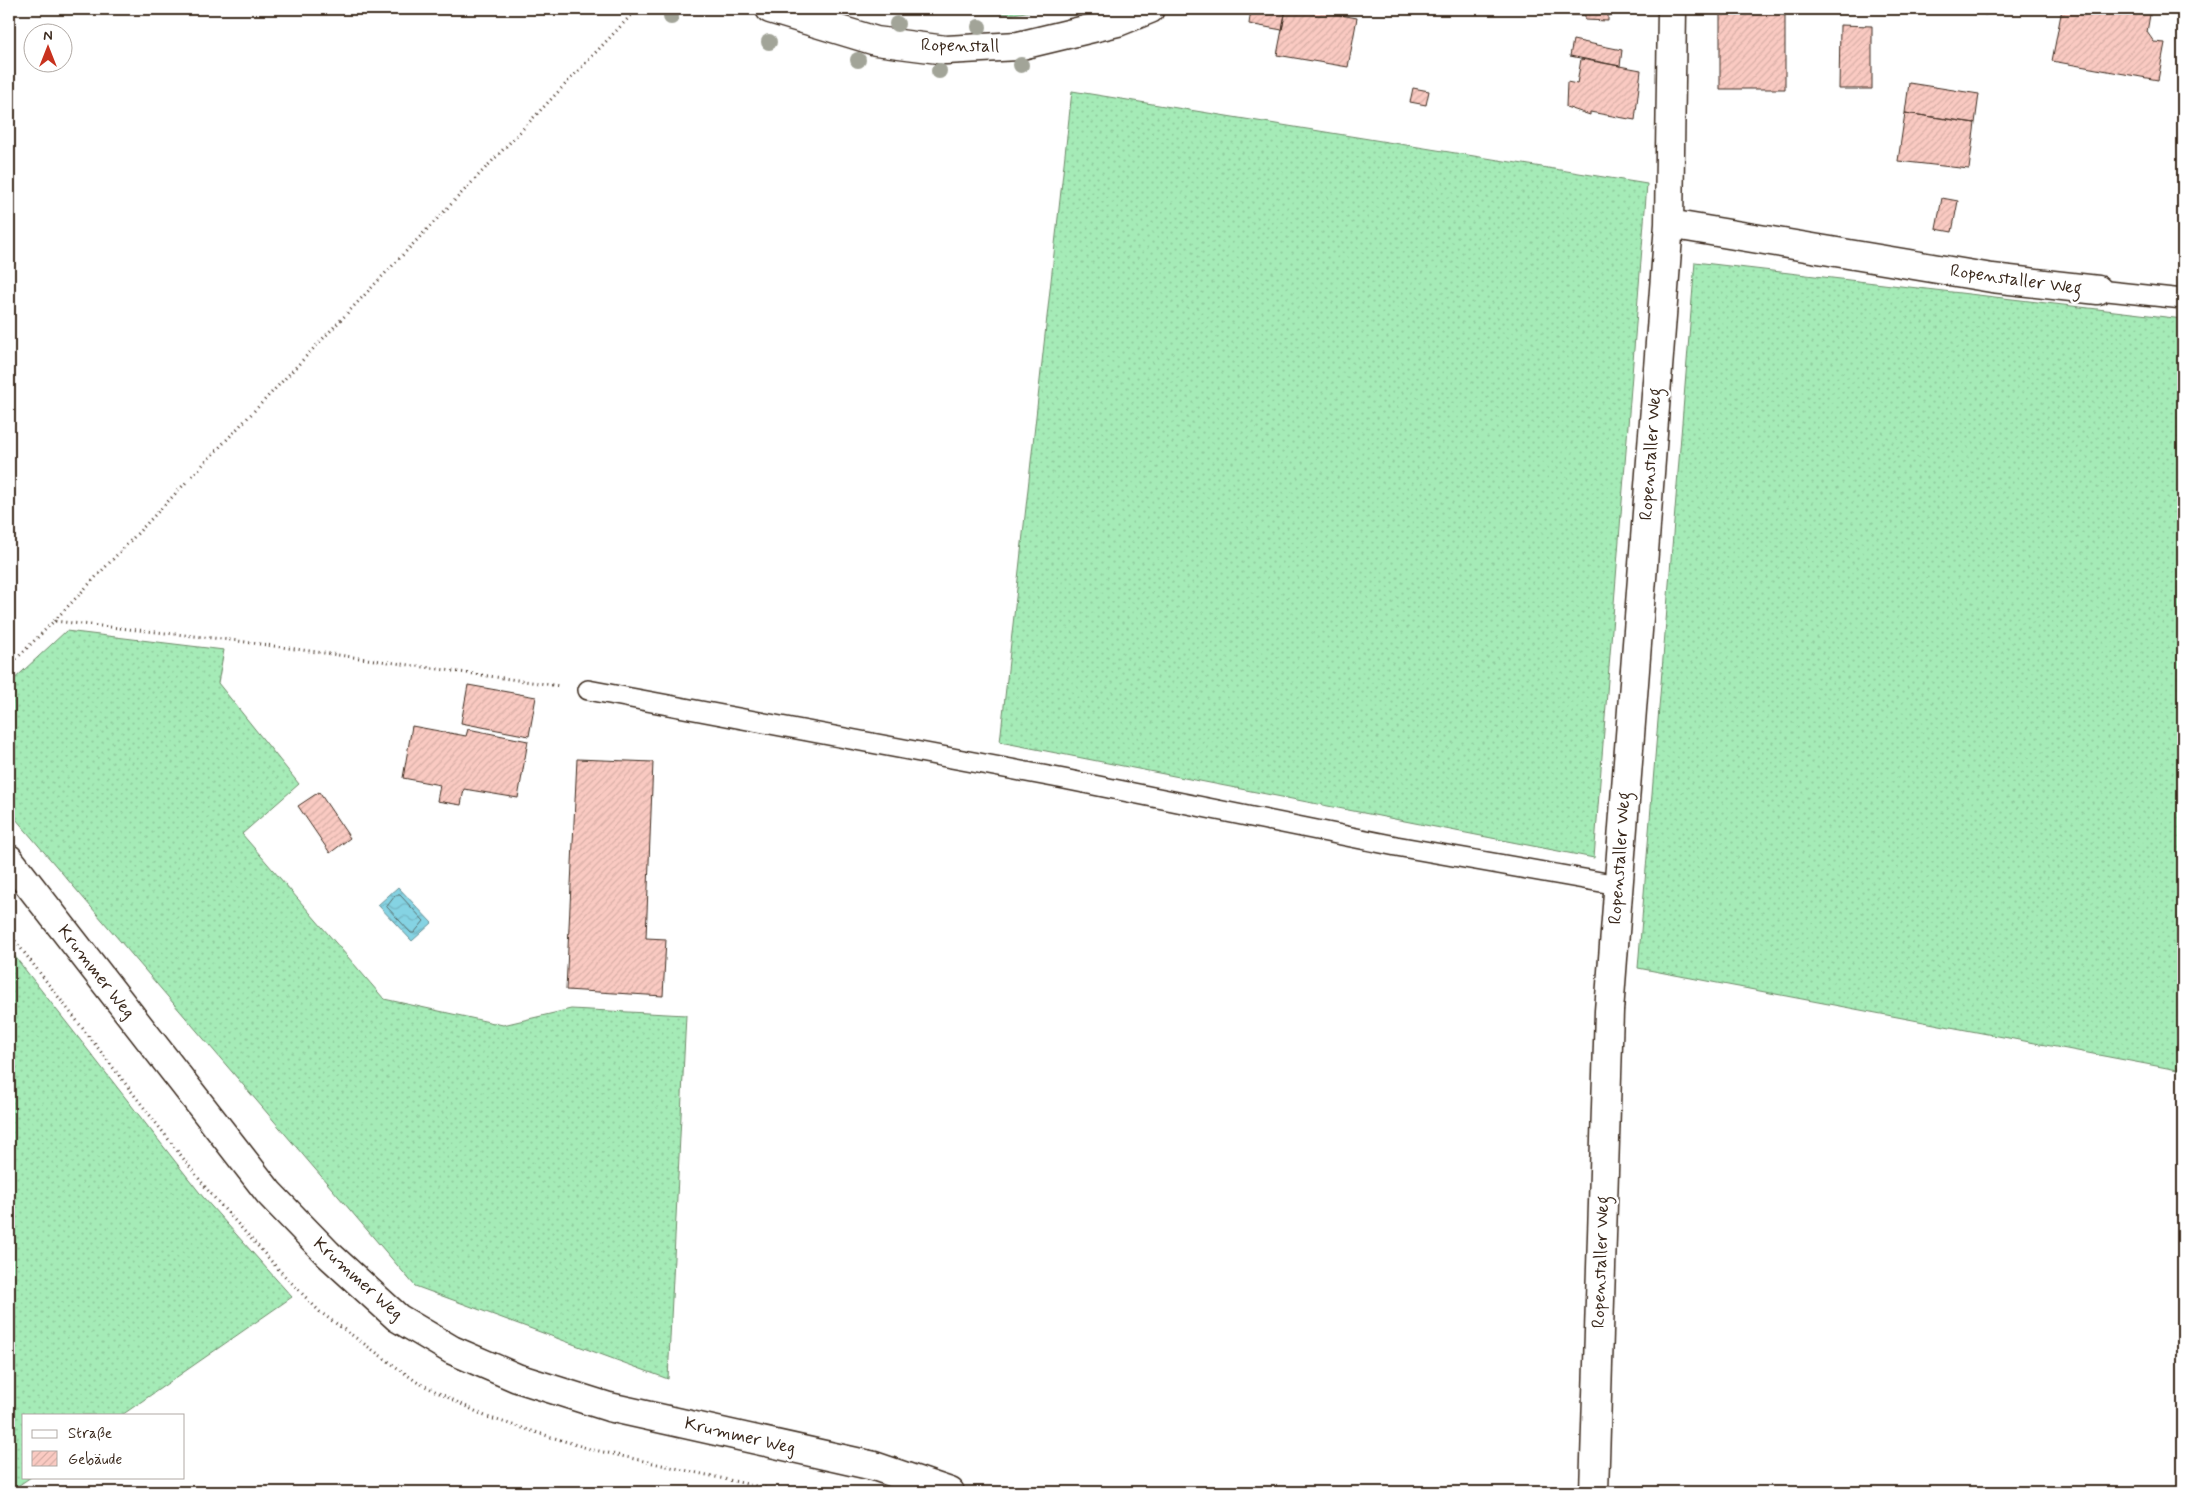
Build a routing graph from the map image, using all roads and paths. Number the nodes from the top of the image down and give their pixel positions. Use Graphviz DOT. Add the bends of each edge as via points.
graph roads {
  1 [pos="636,9"];
  2 [pos="770,9"];
  3 [pos="1150,9"];
  4 [pos="1672,9"];
  5 [pos="1668,224"];
  6 [pos="2098,290"];
  7 [pos="2183,299"];
  8 [pos="54,621"];
  9 [pos="9,666"];
  10 [pos="588,690"];
  11 [pos="9,859"];
  12 [pos="1618,885"];
  13 [pos="950,1492"];
  14 [pos="1594,1492"];
  1 -- 8 [label="path"];
  2 -- 3 [label="street, Ropenstall" via="876,41 946,50 1018,46 1118,22"];
  4 -- 5 [label="street, Ropenstaller Weg"];
  5 -- 6 [label="street, Ropenstaller Weg" via="1992,278"];
  5 -- 12 [label="street, Ropenstaller Weg"];
  6 -- 7 [label="lane"];
  8 -- 9 [label="path"];
  8 -- 10 [label="path" via="231,640"];
  10 -- 12 [label="lane" via="1064,778 1396,846"];
  11 -- 13 [label="street, Krummer Weg" via="269,1193 328,1254 398,1318 452,1350 517,1378 610,1407 874,1466"];
  12 -- 14 [label="street, Ropenstaller Weg" via="1608,1010"];
}
